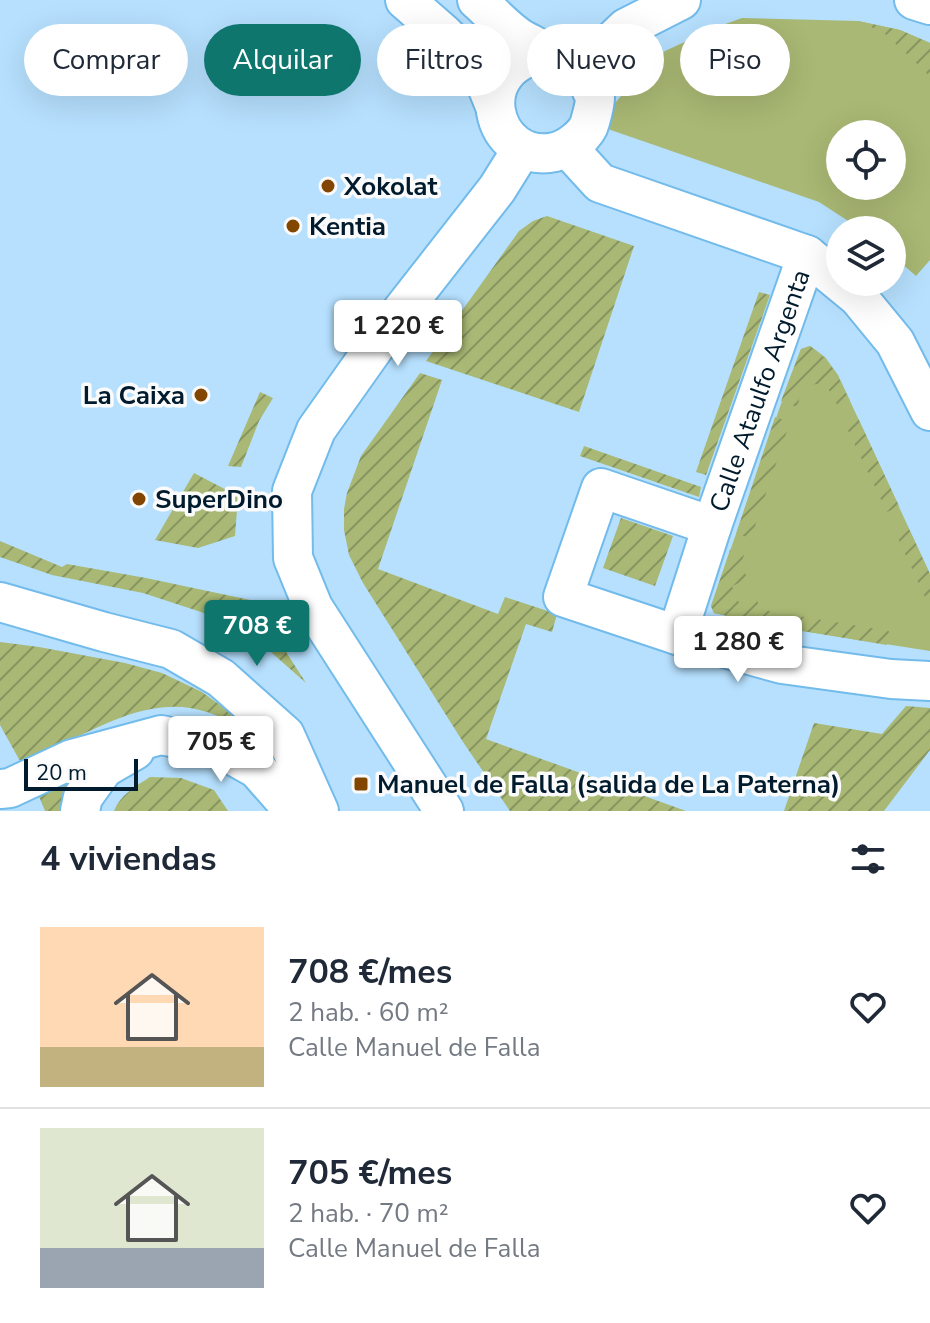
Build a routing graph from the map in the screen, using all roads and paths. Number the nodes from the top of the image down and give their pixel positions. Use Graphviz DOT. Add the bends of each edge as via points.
graph roads {
  1 [pos="405,0"];
  2 [pos="477,0"];
  3 [pos="681,0"];
  4 [pos="914,0"];
  5 [pos="930,5"];
  6 [pos="634,24"];
  7 [pos="527,42"];
  8 [pos="527,57"];
  9 [pos="595,96"];
  10 [pos="495,106"];
  11 [pos="568,148"];
  12 [pos="522,149"];
  13 [pos="807,255"];
  14 [pos="930,411"];
  15 [pos="712,526"];
  16 [pos="0,602"];
  17 [pos="0,627"];
  18 [pos="104,632"];
  19 [pos="677,635"];
  20 [pos="930,681"];
  21 [pos="161,735"];
  22 [pos="8,789"];
  23 [pos="80,811"];
  24 [pos="294,811"];
  25 [pos="319,811"];
  26 [pos="444,811"];
  1 -- 10 [label="street" via="480,69"];
  2 -- 7 [label="street"];
  3 -- 6 [label="street"];
  4 -- 5 [label="street"];
  8 -- 10 [label="street" via="504,74"];
  9 -- 11 [label="street" via="589,127"];
  10 -- 12 [label="street" via="508,138"];
  11 -- 12 [label="street" via="553,153"];
  11 -- 13 [label="street, Calle Ataulfo Argenta" via="600,183"];
  12 -- 26 [label="street" via="316,430 292,491 293,558 313,607"];
  13 -- 14 [label="street, Calle Ataulfo Argenta" via="858,297 895,342"];
  13 -- 15 [label="street, Calle Ataulfo Argenta"];
  15 -- 19 [label="street, Calle Ataulfo Argenta"];
  15 -- 19 [label="street, Calle Ataulfo Argenta" via="601,488 563,597"];
  16 -- 18 [label="street"];
  17 -- 18 [label="street"];
  18 -- 25 [label="street" via="171,649 221,678 285,735"];
  19 -- 20 [label="street, Calle Ataulfo Argenta" via="782,664"];
  21 -- 22 [label="street" via="72,759"];
  21 -- 23 [label="street" via="104,768 83,797"];
  21 -- 24 [label="street" via="216,746 244,761"];
}
